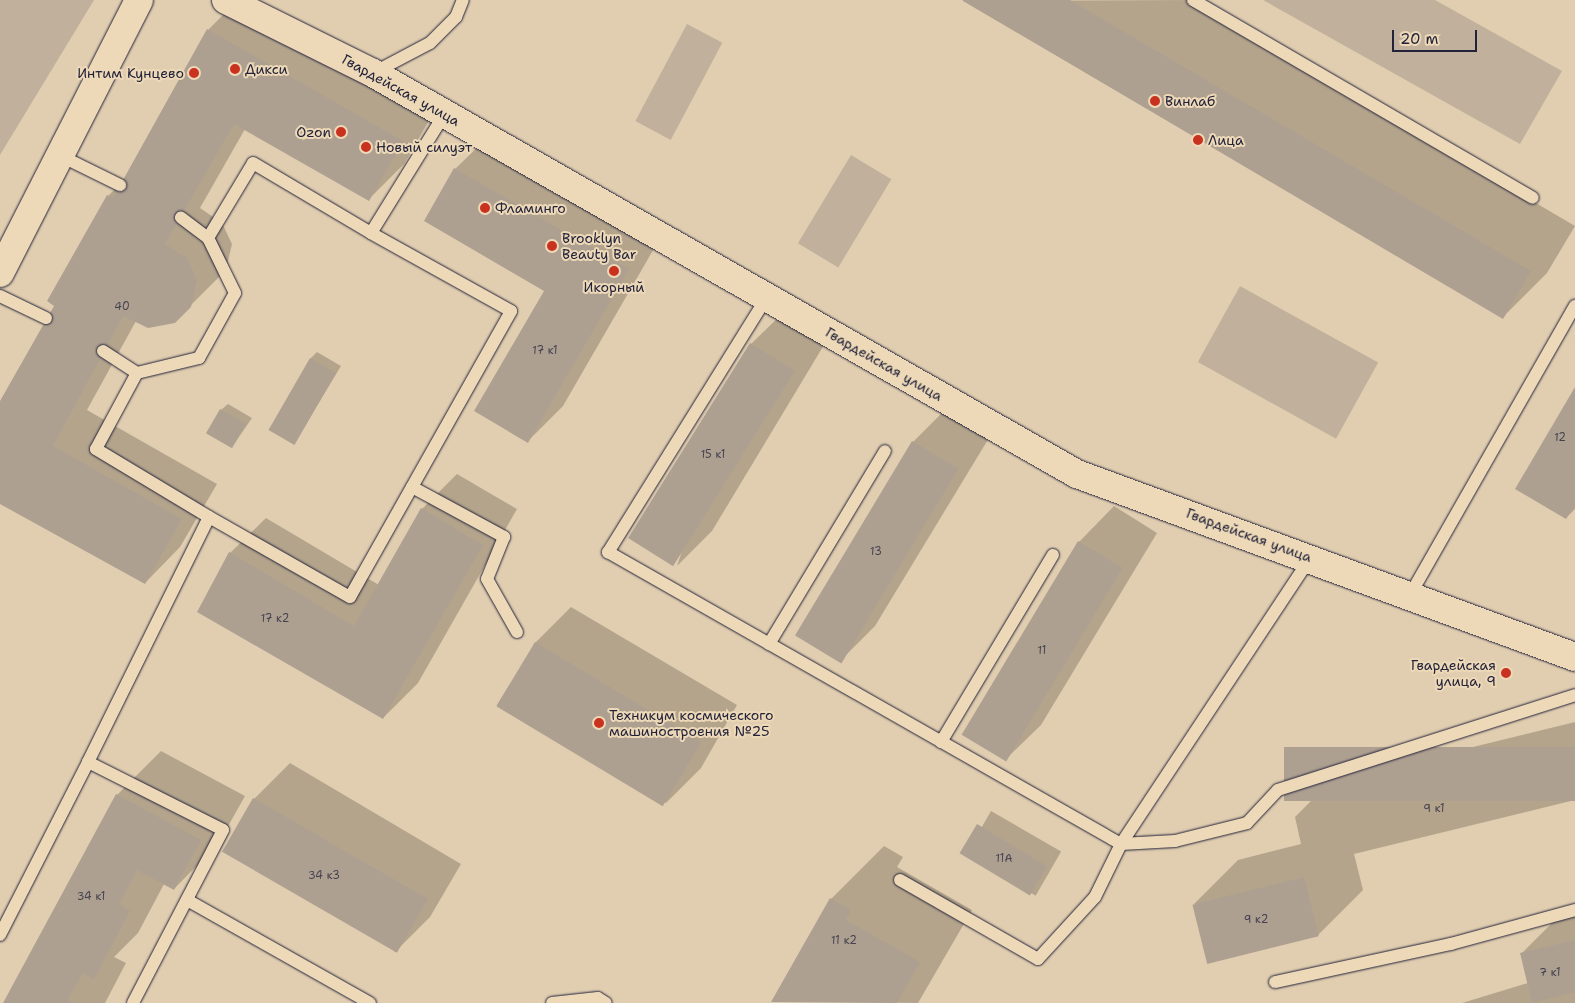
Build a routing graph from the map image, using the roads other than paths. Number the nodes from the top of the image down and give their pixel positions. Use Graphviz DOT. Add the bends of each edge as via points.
graph roads {
  1 [pos="138,0"];
  2 [pos="226,0"];
  3 [pos="463,0"];
  4 [pos="1193,0"];
  5 [pos="374,73"];
  6 [pos="444,114"];
  7 [pos="61,156"];
  8 [pos="120,184"];
  9 [pos="1534,198"];
  10 [pos="181,218"];
  11 [pos="371,233"];
  12 [pos="208,238"];
  13 [pos="0,273"];
  14 [pos="0,296"];
  15 [pos="767,297"];
  16 [pos="1575,306"];
  17 [pos="46,318"];
  18 [pos="103,351"];
  19 [pos="138,372"];
  20 [pos="885,451"];
  21 [pos="412,486"];
  22 [pos="209,517"];
  23 [pos="1053,555"];
  24 [pos="1311,557"];
  25 [pos="1410,594"];
  26 [pos="517,632"];
  27 [pos="769,644"];
  28 [pos="1575,657"];
  29 [pos="1575,695"];
  30 [pos="941,742"];
  31 [pos="88,762"];
  32 [pos="1120,844"];
  33 [pos="900,880"];
  34 [pos="187,900"];
  35 [pos="1575,910"];
  36 [pos="0,936"];
  37 [pos="1275,982"];
  38 [pos="134,1003"];
  39 [pos="370,1003"];
  40 [pos="552,1003"];
  41 [pos="606,1003"];
  1 -- 7 [label="street"];
  2 -- 5 [label="street, Гвардейская улица"];
  3 -- 5 [label="lane" via="456,16 430,43"];
  4 -- 9 [label="lane"];
  5 -- 6 [label="street, Гвардейская улица"];
  6 -- 11 [label="lane"];
  6 -- 15 [label="street, Гвардейская улица"];
  7 -- 8 [label="lane"];
  7 -- 13 [label="street"];
  10 -- 12 [label="lane"];
  11 -- 12 [label="lane" via="253,163"];
  11 -- 21 [label="lane" via="511,311"];
  12 -- 19 [label="lane" via="235,293 199,358"];
  14 -- 17 [label="lane"];
  15 -- 24 [label="street, Гвардейская улица" via="1077,474"];
  15 -- 27 [label="lane" via="608,552"];
  16 -- 25 [label="lane"];
  18 -- 19 [label="lane"];
  19 -- 22 [label="lane" via="96,448"];
  20 -- 27 [label="lane"];
  21 -- 22 [label="lane" via="350,597"];
  21 -- 26 [label="lane" via="504,536 487,579"];
  22 -- 31 [label="lane"];
  23 -- 30 [label="lane"];
  24 -- 25 [label="street, Гвардейская улица"];
  24 -- 32 [label="lane"];
  25 -- 28 [label="street, Гвардейская улица"];
  27 -- 30 [label="lane"];
  29 -- 32 [label="lane" via="1278,790 1247,823 1175,841"];
  30 -- 32 [label="lane"];
  31 -- 34 [label="lane" via="223,830"];
  31 -- 36 [label="lane"];
  32 -- 33 [label="lane" via="1095,897 1038,959"];
  34 -- 38 [label="lane"];
  34 -- 39 [label="lane"];
  35 -- 37 [label="lane" via="1451,944"];
  40 -- 41 [label="lane" via="598,998"];
}
